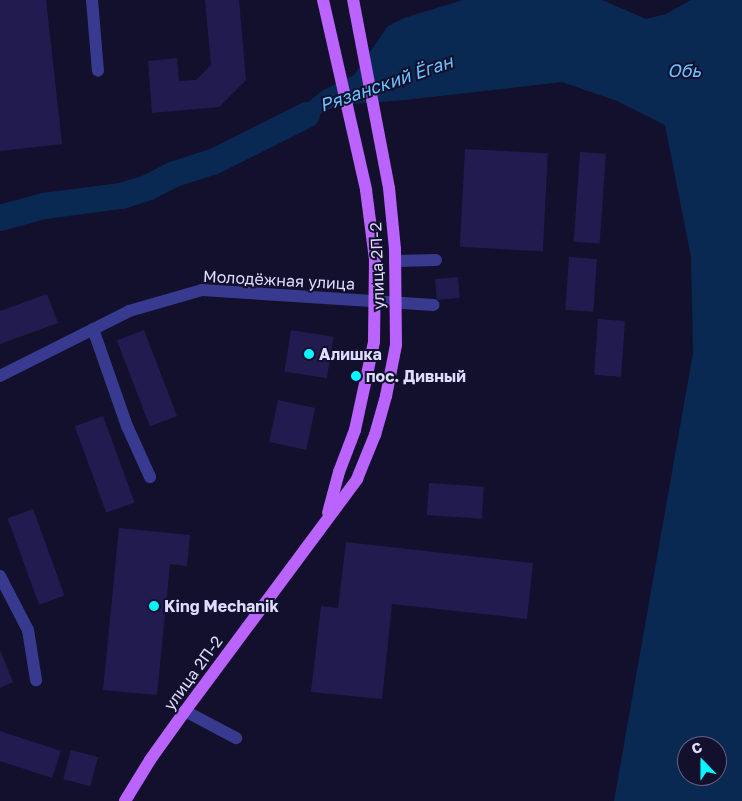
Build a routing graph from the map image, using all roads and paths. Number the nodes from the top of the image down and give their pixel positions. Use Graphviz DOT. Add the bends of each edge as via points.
graph roads {
  1 [pos="92,0"];
  2 [pos="323,0"];
  3 [pos="355,5"];
  4 [pos="98,71"];
  5 [pos="436,260"];
  6 [pos="395,261"];
  7 [pos="374,301"];
  8 [pos="395,304"];
  9 [pos="434,304"];
  10 [pos="93,329"];
  11 [pos="0,376"];
  12 [pos="150,477"];
  13 [pos="327,518"];
  14 [pos="0,576"];
  15 [pos="36,680"];
  16 [pos="186,711"];
  17 [pos="236,738"];
  18 [pos="125,801"];
  1 -- 4 [label="street"];
  2 -- 7 [label="main road, улица 2П-2" via="366,190 375,259"];
  3 -- 6 [label="main road, улица 2П-2" via="388,188"];
  5 -- 6 [label="street"];
  6 -- 8 [label="main road, улица 2П-2"];
  7 -- 8 [label="street, Молодёжная улица"];
  7 -- 10 [label="street, Молодёжная улица" via="202,290 129,311"];
  7 -- 13 [label="main road, улица 2П-2" via="374,342 355,430 339,472"];
  8 -- 9 [label="street, Молодёжная улица"];
  8 -- 13 [label="main road, улица 2П-2" via="396,345 375,435 357,479"];
  10 -- 11 [label="street, Молодёжная улица"];
  10 -- 12 [label="street" via="127,426"];
  13 -- 16 [label="main road, улица 2П-2"];
  14 -- 15 [label="street" via="28,630"];
  16 -- 17 [label="street"];
  16 -- 18 [label="main road, улица 2П-2"];
}
